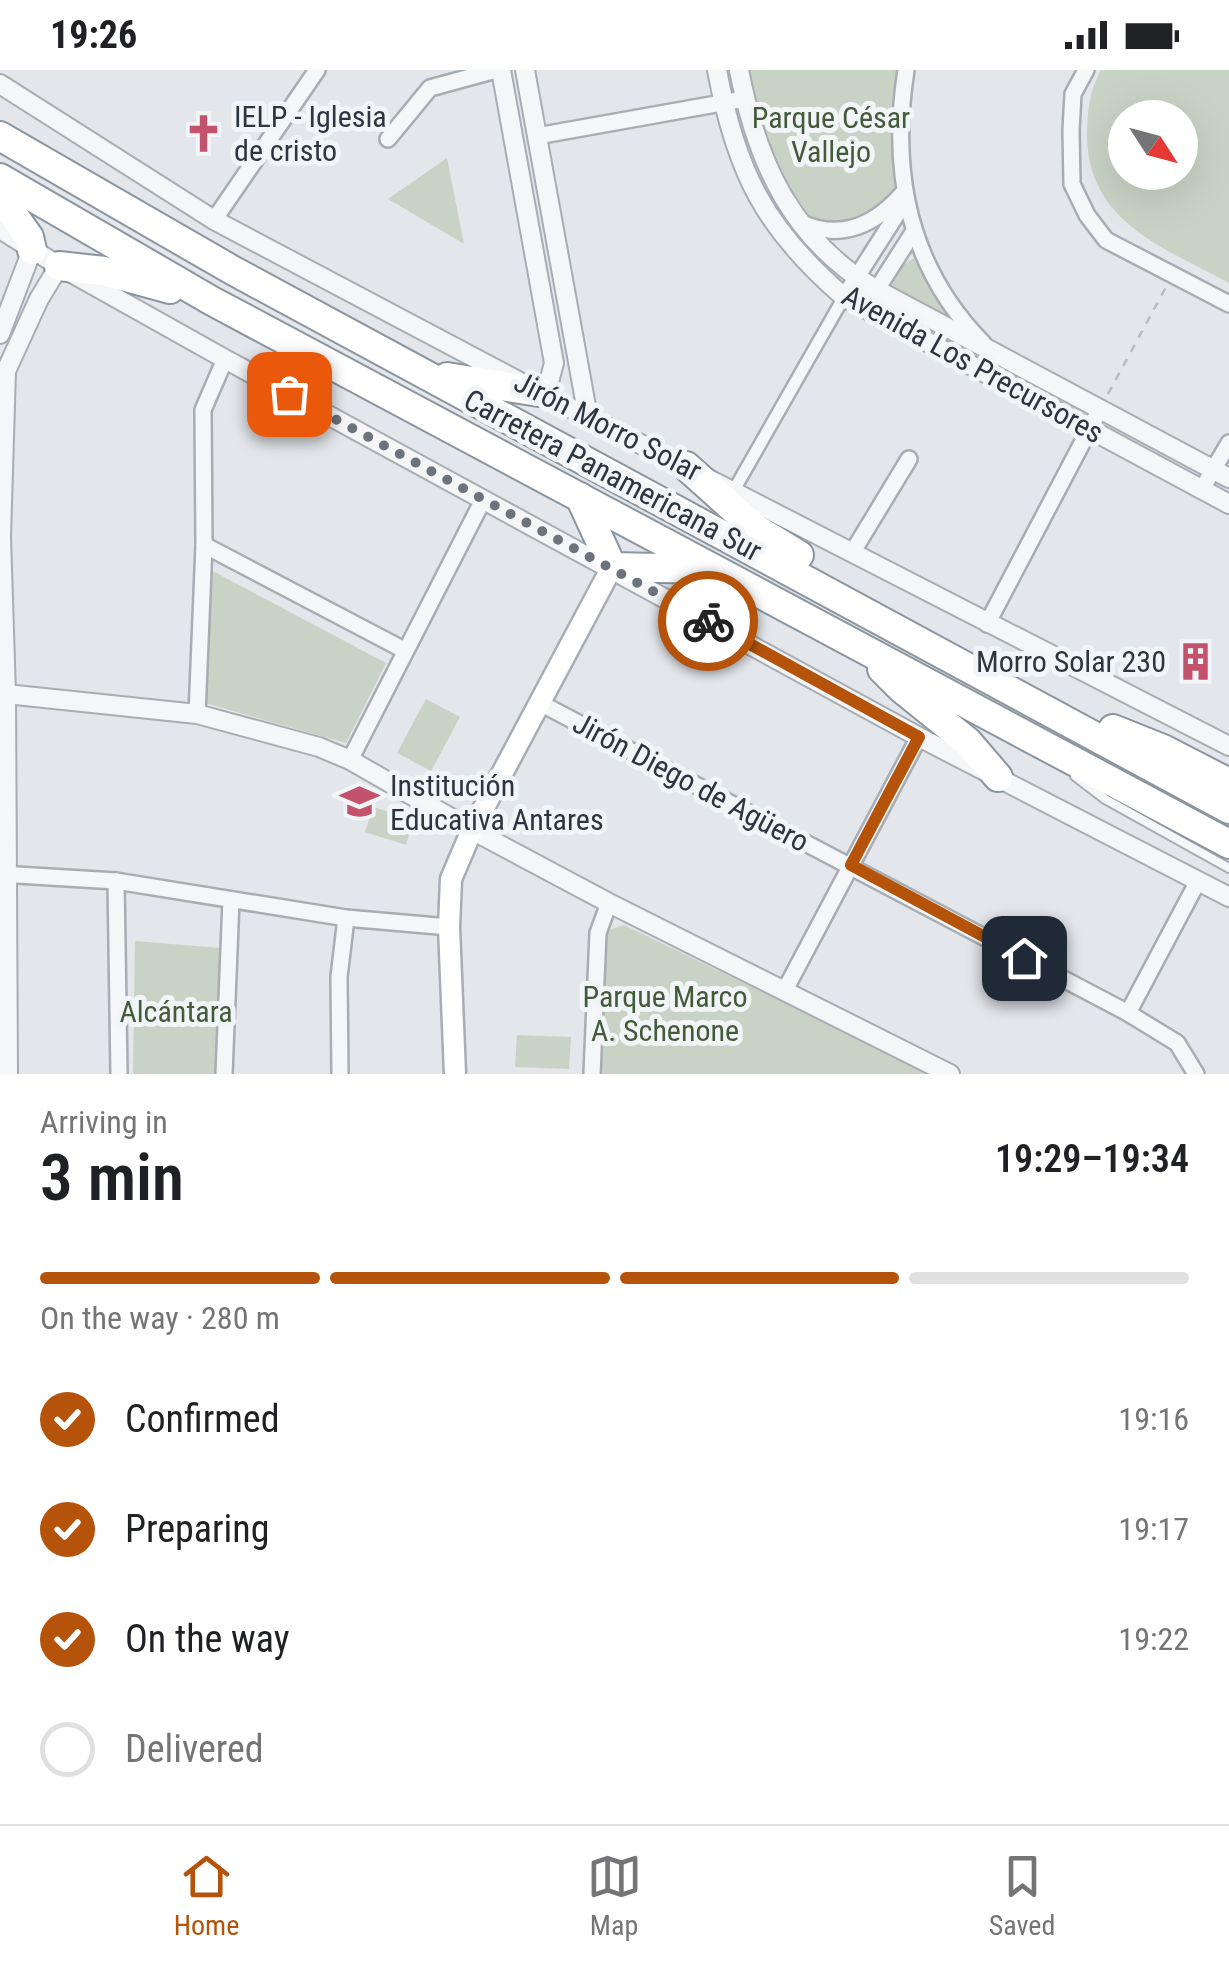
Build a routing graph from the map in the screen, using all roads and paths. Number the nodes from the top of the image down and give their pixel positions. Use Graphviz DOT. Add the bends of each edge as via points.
graph roads {
  1 [pos="317,70"];
  2 [pos="499,70"];
  3 [pos="525,70"];
  4 [pos="718,70"];
  5 [pos="738,70"];
  6 [pos="906,70"];
  7 [pos="1086,70"];
  8 [pos="0,84"];
  9 [pos="744,98"];
  10 [pos="724,102"];
  11 [pos="0,136"];
  12 [pos="538,136"];
  13 [pos="388,139"];
  14 [pos="0,178"];
  15 [pos="0,196"];
  16 [pos="904,198"];
  17 [pos="214,220"];
  18 [pos="798,221"];
  19 [pos="0,229"];
  20 [pos="914,231"];
  21 [pos="32,250"];
  22 [pos="59,266"];
  23 [pos="1172,275"];
  24 [pos="856,278"];
  25 [pos="876,290"];
  26 [pos="844,296"];
  27 [pos="212,301"];
  28 [pos="1229,304"];
  29 [pos="864,308"];
  30 [pos="0,334"];
  31 [pos="992,352"];
  32 [pos="225,359"];
  33 [pos="554,363"];
  34 [pos="3,370"];
  35 [pos="425,374"];
  36 [pos="582,380"];
  37 [pos="539,392"];
  38 [pos="1100,409"];
  39 [pos="588,417"];
  40 [pos="1090,429"];
  41 [pos="1229,443"];
  42 [pos="909,459"];
  43 [pos="686,466"];
  44 [pos="1221,474"];
  45 [pos="1202,489"];
  46 [pos="734,490"];
  47 [pos="580,497"];
  48 [pos="482,500"];
  49 [pos="1229,504"];
  50 [pos="204,544"];
  51 [pos="852,553"];
  52 [pos="612,567"];
  53 [pos="716,569"];
  54 [pos="987,624"];
  55 [pos="861,646"];
  56 [pos="404,650"];
  57 [pos="973,670"];
  58 [pos="6,694"];
  59 [pos="542,704"];
  60 [pos="197,714"];
  61 [pos="1020,733"];
  62 [pos="919,737"];
  63 [pos="1229,746"];
  64 [pos="350,760"];
  65 [pos="998,777"];
  66 [pos="1229,783"];
  67 [pos="1229,809"];
  68 [pos="472,830"];
  69 [pos="1229,844"];
  70 [pos="851,865"];
  71 [pos="1229,868"];
  72 [pos="3,874"];
  73 [pos="116,881"];
  74 [pos="1198,881"];
  75 [pos="1229,897"];
  76 [pos="231,900"];
  77 [pos="609,903"];
  78 [pos="346,918"];
  79 [pos="449,926"];
  80 [pos="785,990"];
  81 [pos="1128,1013"];
  82 [pos="8,1074"];
  83 [pos="120,1074"];
  84 [pos="224,1074"];
  85 [pos="340,1074"];
  86 [pos="455,1074"];
  87 [pos="592,1074"];
  88 [pos="950,1074"];
  89 [pos="1196,1074"];
  1 -- 17 [label="street"];
  2 -- 13 [label="street" via="430,88"];
  2 -- 33 [label="street"];
  3 -- 12 [label="street"];
  4 -- 10 [label="street, Avenida Los Precursores"];
  5 -- 9 [label="street, Avenida Los Precursores"];
  6 -- 16 [label="street"];
  7 -- 23 [label="street" via="1073,94 1072,184 1106,240"];
  8 -- 17 [label="street, Jirón Morro Solar"];
  9 -- 10 [label="street"];
  9 -- 18 [label="street, Avenida Los Precursores" via="760,153"];
  10 -- 12 [label="street"];
  10 -- 26 [label="street, Avenida Los Precursores" via="762,207 797,253"];
  11 -- 35 [label="highway, Carretera Panamericana Sur"];
  12 -- 36 [label="street"];
  14 -- 27 [label="highway, Carretera Panamericana Sur"];
  15 -- 21 [label="highway"];
  16 -- 18 [label="street" via="874,220 842,231"];
  16 -- 20 [label="street"];
  16 -- 24 [label="street"];
  17 -- 37 [label="street, Jirón Morro Solar"];
  18 -- 24 [label="street, Avenida Los Precursores"];
  19 -- 21 [label="street"];
  20 -- 25 [label="street"];
  20 -- 31 [label="street" via="924,261 961,321"];
  21 -- 22 [label="street"];
  21 -- 30 [label="street"];
  22 -- 27 [label="highway" via="104,271"];
  22 -- 32 [label="street"];
  22 -- 34 [label="street"];
  23 -- 28 [label="street"];
  23 -- 38 [label="path"];
  24 -- 25 [label="street, Avenida Los Precursores"];
  24 -- 26 [label="street"];
  25 -- 29 [label="street"];
  25 -- 31 [label="street, Avenida Los Precursores"];
  26 -- 29 [label="street, Avenida Los Precursores"];
  26 -- 46 [label="street"];
  27 -- 47 [label="highway, Carretera Panamericana Sur"];
  29 -- 40 [label="street, Avenida Los Precursores"];
  31 -- 38 [label="street, Avenida Los Precursores"];
  32 -- 48 [label="street"];
  32 -- 50 [label="street" via="203,410"];
  33 -- 36 [label="street" via="566,381"];
  33 -- 37 [label="street"];
  34 -- 58 [label="street"];
  35 -- 37 [label="highway"];
  35 -- 57 [label="highway, Carretera Panamericana Sur"];
  36 -- 39 [label="street"];
  37 -- 39 [label="street, Jirón Morro Solar"];
  38 -- 40 [label="street"];
  38 -- 44 [label="street, Avenida Los Precursores"];
  39 -- 43 [label="street, Jirón Morro Solar"];
  40 -- 45 [label="street, Avenida Los Precursores"];
  40 -- 54 [label="street"];
  41 -- 44 [label="street"];
  42 -- 51 [label="street"];
  43 -- 46 [label="street, Jirón Morro Solar"];
  43 -- 57 [label="highway" via="756,529 927,630"];
  44 -- 45 [label="street"];
  45 -- 49 [label="street, Avenida Los Precursores"];
  46 -- 51 [label="street, Jirón Morro Solar"];
  47 -- 52 [label="highway"];
  47 -- 53 [label="highway, Carretera Panamericana Sur"];
  48 -- 52 [label="street"];
  48 -- 56 [label="street"];
  50 -- 56 [label="street"];
  50 -- 60 [label="street"];
  51 -- 54 [label="street, Jirón Morro Solar"];
  52 -- 53 [label="highway"];
  52 -- 59 [label="main road"];
  52 -- 62 [label="street"];
  53 -- 55 [label="highway, Carretera Panamericana Sur"];
  54 -- 63 [label="street, Jirón Morro Solar"];
  55 -- 61 [label="highway, Carretera Panamericana Sur"];
  55 -- 65 [label="highway"];
  56 -- 64 [label="street"];
  57 -- 66 [label="highway"];
  57 -- 67 [label="highway, Carretera Panamericana Sur"];
  58 -- 60 [label="street"];
  58 -- 72 [label="street"];
  59 -- 68 [label="main road"];
  59 -- 70 [label="street, Jirón Diego de Agüero"];
  60 -- 64 [label="street"];
  61 -- 69 [label="highway, Carretera Panamericana Sur"];
  61 -- 71 [label="lane" via="1105,799"];
  62 -- 65 [label="street"];
  62 -- 70 [label="street"];
  64 -- 68 [label="street"];
  65 -- 74 [label="street"];
  68 -- 77 [label="street"];
  68 -- 79 [label="main road" via="451,879"];
  70 -- 80 [label="street"];
  70 -- 81 [label="street, Jirón Diego de Agüero"];
  72 -- 73 [label="street"];
  72 -- 82 [label="street"];
  73 -- 76 [label="street"];
  73 -- 83 [label="street"];
  74 -- 75 [label="street"];
  74 -- 81 [label="street"];
  76 -- 78 [label="street"];
  76 -- 84 [label="street"];
  77 -- 80 [label="street"];
  77 -- 87 [label="street" via="598,933"];
  78 -- 79 [label="street"];
  78 -- 85 [label="street"];
  79 -- 86 [label="main road"];
  80 -- 88 [label="street"];
  81 -- 89 [label="street, Jirón Diego de Agüero" via="1176,1042"];
}
